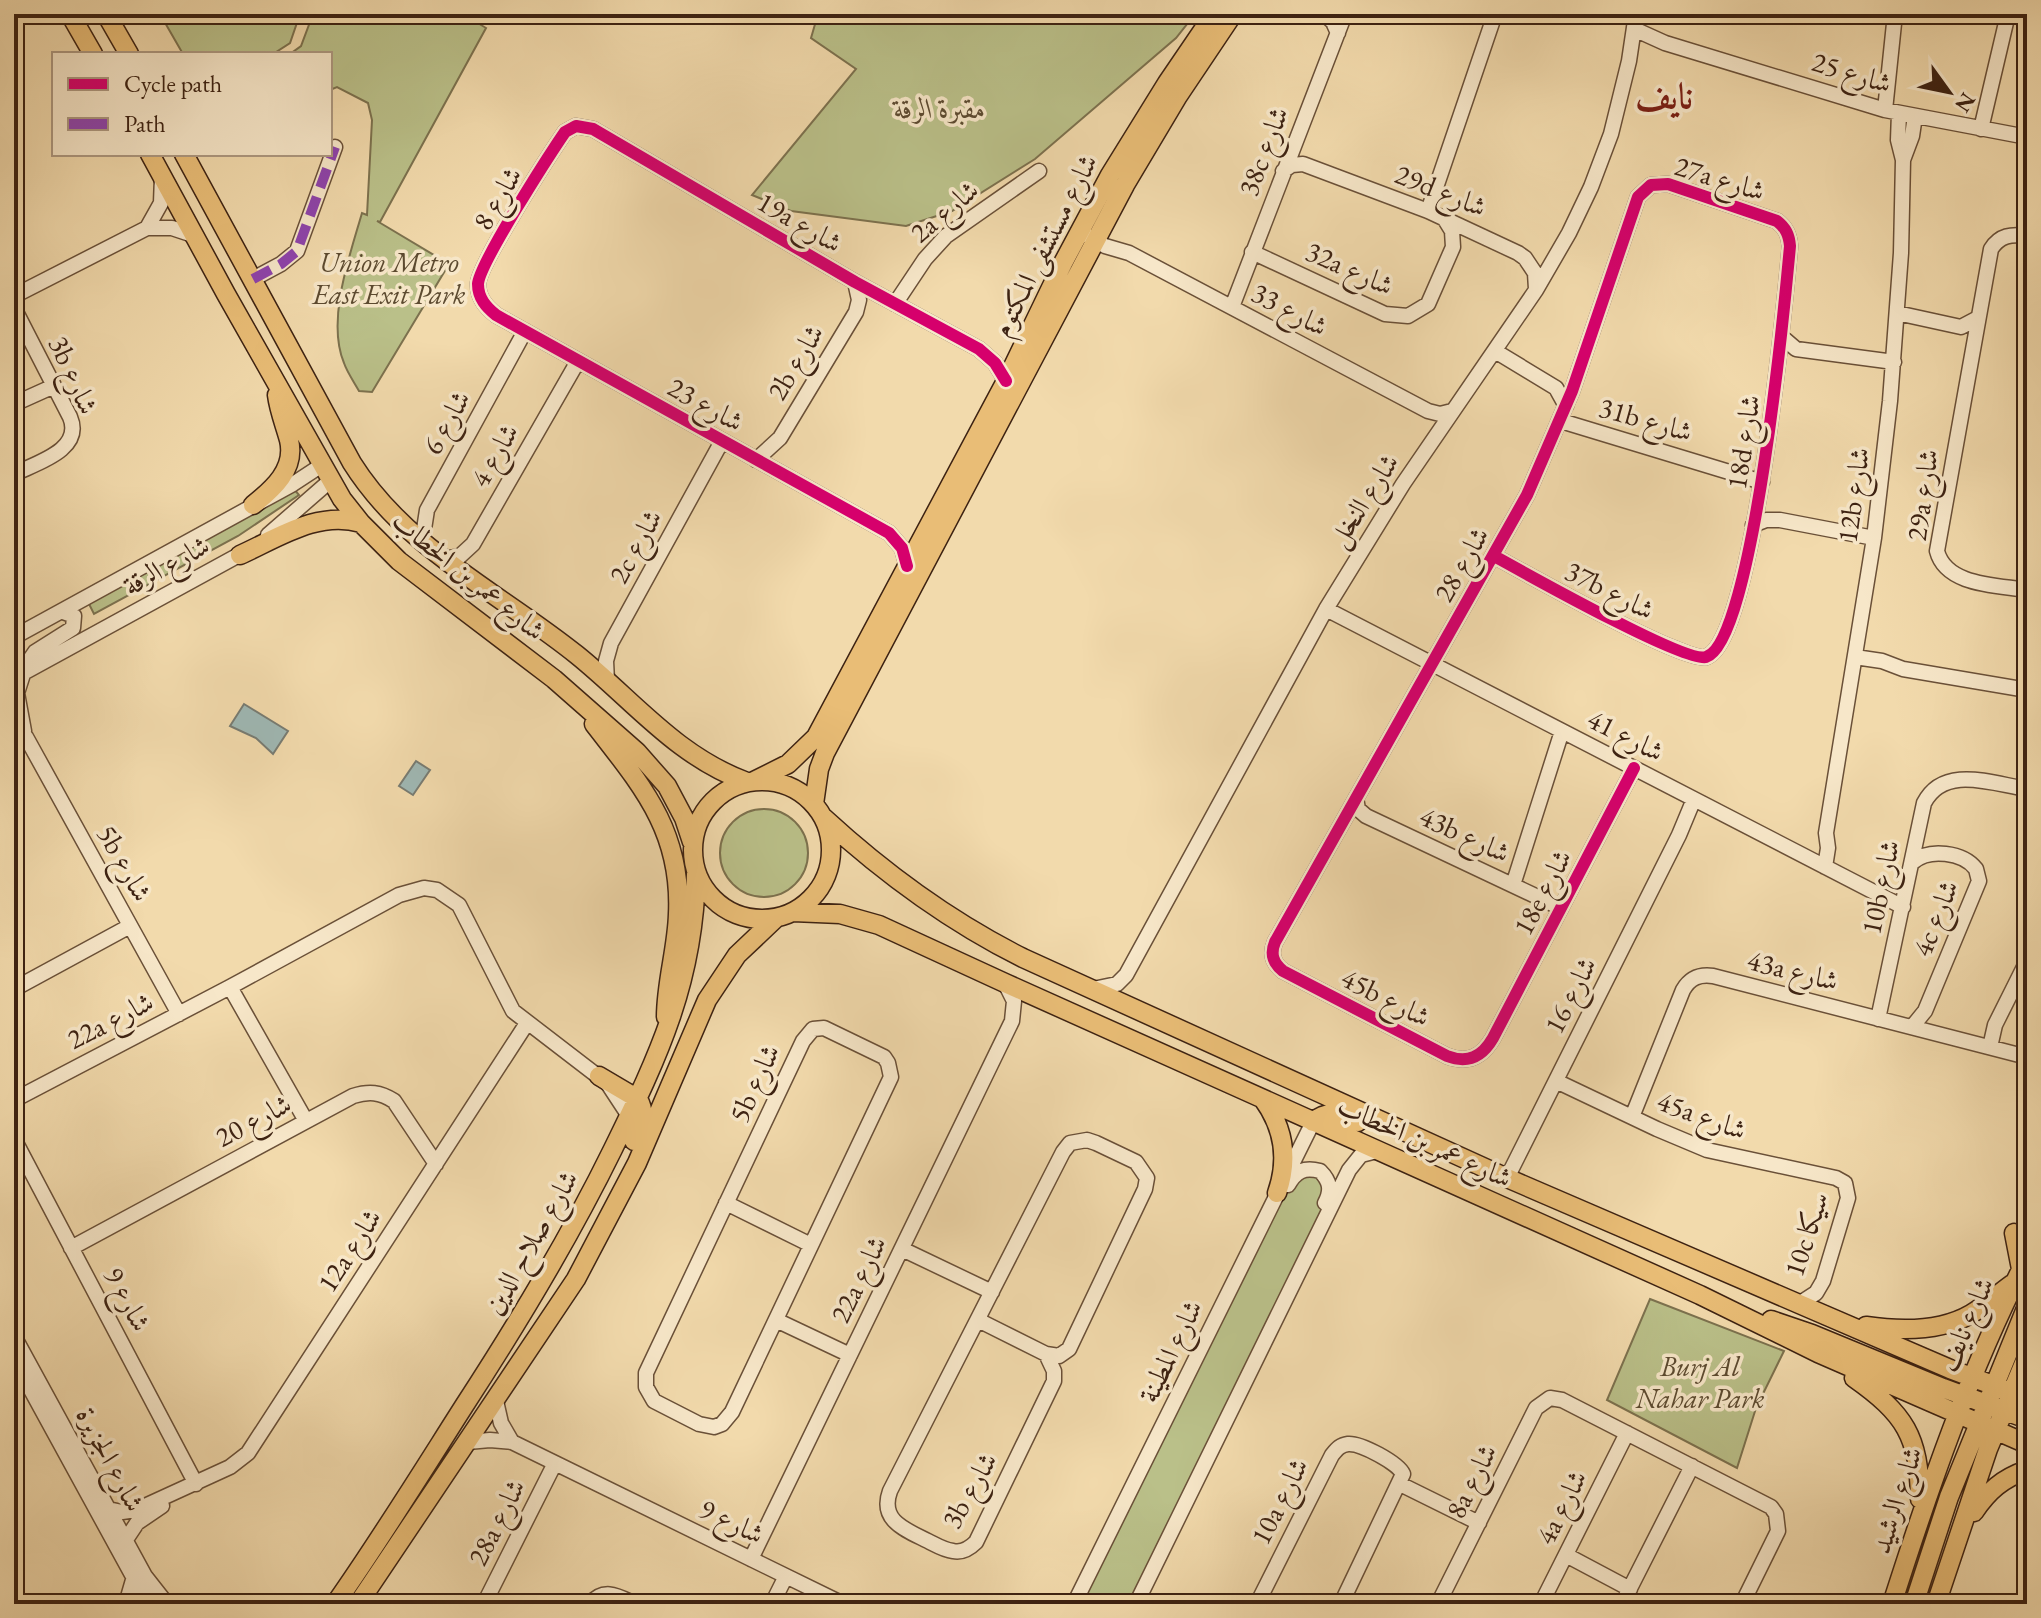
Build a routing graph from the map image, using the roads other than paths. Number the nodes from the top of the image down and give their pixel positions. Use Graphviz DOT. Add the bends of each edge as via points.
graph roads {
  1 [pos="57,14"];
  2 [pos="106,14"];
  3 [pos="118,14"];
  4 [pos="1214,14"];
  5 [pos="1233,14"];
  6 [pos="1325,14"];
  7 [pos="1333,14"];
  8 [pos="1345,14"];
  9 [pos="1495,14"];
  10 [pos="1895,14"];
  11 [pos="2008,14"];
  12 [pos="74,21"];
  13 [pos="1634,28"];
  14 [pos="1338,33"];
  15 [pos="92,52"];
  16 [pos="128,52"];
  17 [pos="128,52"];
  18 [pos="1892,111"];
  19 [pos="1915,116"];
  20 [pos="1981,129"];
  21 [pos="562,136"];
  22 [pos="2027,137"];
  23 [pos="1293,145"];
  24 [pos="335,147"];
  25 [pos="332,155"];
  26 [pos="151,156"];
  27 [pos="185,156"];
  28 [pos="332,156"];
  29 [pos="1903,160"];
  30 [pos="1303,164"];
  31 [pos="1039,171"];
  32 [pos="1283,171"];
  33 [pos="162,174"];
  34 [pos="1643,190"];
  35 [pos="1428,211"];
  36 [pos="1443,217"];
  37 [pos="1783,225"];
  38 [pos="147,228"];
  39 [pos="1092,233"];
  40 [pos="196,236"];
  41 [pos="2027,236"];
  42 [pos="1252,252"];
  43 [pos="253,279"];
  44 [pos="855,282"];
  45 [pos="478,287"];
  46 [pos="1536,290"];
  47 [pos="14,296"];
  48 [pos="895,304"];
  49 [pos="1232,307"];
  50 [pos="14,308"];
  51 [pos="1897,317"];
  52 [pos="1978,318"];
  53 [pos="1961,327"];
  54 [pos="525,331"];
  55 [pos="1782,337"];
  56 [pos="1973,342"];
  57 [pos="1495,351"];
  58 [pos="578,361"];
  59 [pos="1894,362"];
  60 [pos="1578,375"];
  61 [pos="277,381"];
  62 [pos="1006,381"];
  63 [pos="1550,383"];
  64 [pos="54,386"];
  65 [pos="14,404"];
  66 [pos="1566,406"];
  67 [pos="1428,411"];
  68 [pos="1452,411"];
  69 [pos="1561,421"];
  70 [pos="1438,433"];
  71 [pos="722,441"];
  72 [pos="342,445"];
  73 [pos="756,460"];
  74 [pos="352,463"];
  75 [pos="326,472"];
  76 [pos="14,474"];
  77 [pos="1762,482"];
  78 [pos="253,505"];
  79 [pos="361,523"];
  80 [pos="1753,525"];
  81 [pos="928,530"];
  82 [pos="889,533"];
  83 [pos="1874,538"];
  84 [pos="422,542"];
  85 [pos="240,555"];
  86 [pos="1494,556"];
  87 [pos="443,559"];
  88 [pos="907,566"];
  89 [pos="2027,590"];
  90 [pos="1326,609"];
  91 [pos="63,612"];
  92 [pos="14,637"];
  93 [pos="1708,657"];
  94 [pos="1854,661"];
  95 [pos="1432,663"];
  96 [pos="19,675"];
  97 [pos="607,681"];
  98 [pos="2027,690"];
  99 [pos="570,693"];
  100 [pos="14,722"];
  101 [pos="1562,731"];
  102 [pos="26,737"];
  103 [pos="1634,768"];
  104 [pos="750,781"];
  105 [pos="2027,789"];
  106 [pos="1356,798"];
  107 [pos="1699,802"];
  108 [pos="819,811"];
  109 [pos="1826,833"];
  110 [pos="1918,837"];
  111 [pos="692,842"];
  112 [pos="1932,853"];
  113 [pos="1808,858"];
  114 [pos="1913,862"];
  115 [pos="1825,867"];
  116 [pos="696,874"];
  117 [pos="1513,885"];
  118 [pos="1903,907"];
  119 [pos="1561,908"];
  120 [pos="793,912"];
  121 [pos="775,919"];
  122 [pos="130,926"];
  123 [pos="1275,942"];
  124 [pos="2027,961"];
  125 [pos="1005,983"];
  126 [pos="230,987"];
  127 [pos="14,989"];
  128 [pos="1093,989"];
  129 [pos="1046,1002"];
  130 [pos="179,1014"];
  131 [pos="1878,1019"];
  132 [pos="1012,1021"];
  133 [pos="527,1023"];
  134 [pos="1912,1027"];
  135 [pos="666,1036"];
  136 [pos="1493,1038"];
  137 [pos="1990,1047"];
  138 [pos="2027,1057"];
  139 [pos="599,1076"];
  140 [pos="648,1078"];
  141 [pos="1556,1081"];
  142 [pos="638,1099"];
  143 [pos="1263,1099"];
  144 [pos="14,1100"];
  145 [pos="629,1116"];
  146 [pos="1632,1117"];
  147 [pos="306,1121"];
  148 [pos="1313,1122"];
  149 [pos="14,1139"];
  150 [pos="1421,1139"];
  151 [pos="1377,1151"];
  152 [pos="436,1164"];
  153 [pos="1507,1178"];
  154 [pos="1836,1178"];
  155 [pos="1277,1193"];
  156 [pos="726,1203"];
  157 [pos="608,1222"];
  158 [pos="2014,1233"];
  159 [pos="1253,1243"];
  160 [pos="811,1245"];
  161 [pos="71,1248"];
  162 [pos="902,1249"];
  163 [pos="2021,1270"];
  164 [pos="992,1292"];
  165 [pos="1799,1304"];
  166 [pos="2027,1306"];
  167 [pos="1278,1313"];
  168 [pos="1741,1315"];
  169 [pos="776,1320"];
  170 [pos="978,1320"];
  171 [pos="1840,1322"];
  172 [pos="14,1336"];
  173 [pos="14,1348"];
  174 [pos="1818,1353"];
  175 [pos="1046,1354"];
  176 [pos="850,1355"];
  177 [pos="2027,1356"];
  178 [pos="14,1359"];
  179 [pos="1971,1378"];
  180 [pos="20,1379"];
  181 [pos="2011,1392"];
  182 [pos="1963,1396"];
  183 [pos="496,1401"];
  184 [pos="1995,1408"];
  185 [pos="1956,1415"];
  186 [pos="2027,1419"];
  187 [pos="60,1420"];
  188 [pos="1987,1427"];
  189 [pos="1627,1433"];
  190 [pos="468,1442"];
  191 [pos="512,1442"];
  192 [pos="2027,1444"];
  193 [pos="555,1463"];
  194 [pos="1692,1466"];
  195 [pos="2027,1470"];
  196 [pos="196,1484"];
  197 [pos="1400,1484"];
  198 [pos="108,1509"];
  199 [pos="1918,1522"];
  200 [pos="1479,1523"];
  201 [pos="1962,1532"];
  202 [pos="125,1541"];
  203 [pos="1566,1555"];
  204 [pos="751,1559"];
  205 [pos="786,1576"];
  206 [pos="133,1580"];
  207 [pos="1630,1589"];
  208 [pos="126,1604"];
  209 [pos="148,1604"];
  210 [pos="167,1604"];
  211 [pos="335,1604"];
  212 [pos="358,1604"];
  213 [pos="484,1604"];
  214 [pos="590,1604"];
  215 [pos="635,1604"];
  216 [pos="772,1604"];
  217 [pos="843,1604"];
  218 [pos="1074,1604"];
  219 [pos="1136,1604"];
  220 [pos="1257,1604"];
  221 [pos="1341,1604"];
  222 [pos="1438,1604"];
  223 [pos="1541,1604"];
  224 [pos="1622,1604"];
  225 [pos="1742,1604"];
  226 [pos="1892,1604"];
  227 [pos="1914,1604"];
  228 [pos="1936,1604"];
  1 -- 12 [label="main road"];
  2 -- 16 [label="main road"];
  3 -- 17 [label="main road"];
  4 -- 39 [label="main road, شارع مستشفى المكتوم" via="1137,128"];
  5 -- 39 [label="main road, شارع مستشفى المكتوم"];
  6 -- 7 [label="street"];
  6 -- 14 [label="street"];
  8 -- 14 [label="street, 38c شارع"];
  9 -- 35 [label="street"];
  10 -- 18 [label="street"];
  11 -- 20 [label="street"];
  12 -- 15 [label="main road"];
  13 -- 18 [label="street, شارع 25" via="1665,43"];
  13 -- 46 [label="street, شارع النخل" via="1602,161"];
  14 -- 23 [label="street, 38c شارع"];
  18 -- 19 [label="street, شارع 25"];
  18 -- 29 [label="street, 12b شارع"];
  19 -- 20 [label="street, شارع 25"];
  19 -- 29 [label="street, 12b شارع"];
  20 -- 22 [label="street, شارع 25"];
  21 -- 44 [label="street, 19a شارع" via="576,126 593,129"];
  21 -- 45 [label="street, شارع 8" via="486,262"];
  23 -- 30 [label="street"];
  23 -- 32 [label="street, 38c شارع"];
  24 -- 25 [label="street"];
  26 -- 33 [label="main road, شارع عمر بن الخطاب"];
  27 -- 43 [label="main road, شارع عمر بن الخطاب"];
  28 -- 43 [label="street" via="297,251"];
  29 -- 51 [label="street, 12b شارع"];
  30 -- 32 [label="street"];
  30 -- 35 [label="street, 29d شارع"];
  31 -- 48 [label="street, 2a شارع" via="955,229"];
  32 -- 42 [label="street, 38c شارع"];
  33 -- 38 [label="street" via="161,203"];
  33 -- 40 [label="main road, شارع عمر بن الخطاب"];
  34 -- 37 [label="street, 27a شارع" via="1668,184"];
  34 -- 60 [label="street, شارع 28"];
  35 -- 36 [label="street, 29d شارع"];
  36 -- 42 [label="street, 32a شارع" via="1452,231 1453,247 1428,304 1408,316 1385,314"];
  36 -- 46 [label="street, 29d شارع" via="1525,258 1535,273"];
  37 -- 55 [label="street, 18d شارع" via="1790,246"];
  38 -- 40 [label="street" via="172,228"];
  38 -- 47 [label="street"];
  39 -- 49 [label="street, شارع 33"];
  39 -- 62 [label="main road, شارع مستشفى المكتوم"];
  39 -- 108 [label="main road, شارع مستشفى المكتوم" via="980,463 825,753 817,778"];
  40 -- 61 [label="main road, شارع عمر بن الخطاب"];
  41 -- 52 [label="street, 29a شارع" via="2003,237 1991,249"];
  42 -- 49 [label="street, 38c شارع"];
  43 -- 72 [label="main road, شارع عمر بن الخطاب"];
  44 -- 48 [label="street, 19a شارع"];
  44 -- 73 [label="street, 2b شارع" via="856,312 780,438"];
  45 -- 54 [label="street, شارع 23" via="487,308"];
  46 -- 57 [label="street, شارع النخل"];
  48 -- 62 [label="street, 19a شارع" via="979,349"];
  49 -- 67 [label="street, شارع 33"];
  50 -- 64 [label="street, 3b شارع"];
  51 -- 53 [label="street"];
  51 -- 59 [label="street, 12b شارع"];
  52 -- 53 [label="street"];
  52 -- 56 [label="street, 29a شارع"];
  53 -- 56 [label="street"];
  54 -- 58 [label="street, شارع 23"];
  54 -- 84 [label="street, شارع 6" via="427,510"];
  55 -- 59 [label="street" via="1802,351"];
  55 -- 77 [label="street, 18d شارع"];
  56 -- 89 [label="street, 29a شارع" via="1937,551 1945,570 1954,576"];
  57 -- 63 [label="street"];
  57 -- 68 [label="street, شارع النخل"];
  58 -- 71 [label="street, شارع 23"];
  58 -- 87 [label="street, شارع 4" via="473,544 460,556"];
  59 -- 83 [label="street, 12b شارع"];
  60 -- 63 [label="street"];
  60 -- 66 [label="street, شارع 28"];
  61 -- 75 [label="main road, شارع عمر بن الخطاب"];
  61 -- 78 [label="main road" via="290,458 280,481"];
  62 -- 81 [label="main road, شارع مستشفى المكتوم"];
  63 -- 66 [label="street"];
  64 -- 65 [label="street"];
  64 -- 76 [label="street, 3b شارع" via="73,424 68,445"];
  66 -- 69 [label="street, شارع 28"];
  67 -- 68 [label="street, شارع 33"];
  67 -- 70 [label="street"];
  68 -- 70 [label="street, شارع النخل"];
  69 -- 77 [label="street, 31b شارع"];
  69 -- 86 [label="street, شارع 28"];
  70 -- 90 [label="street, شارع النخل"];
  71 -- 73 [label="street, شارع 23"];
  71 -- 97 [label="street, 2c شارع" via="611,643"];
  72 -- 74 [label="main road, شارع عمر بن الخطاب"];
  72 -- 75 [label="main road"];
  73 -- 82 [label="street, شارع 23"];
  74 -- 75 [label="main road"];
  74 -- 84 [label="main road, شارع عمر بن الخطاب" via="378,500"];
  75 -- 78 [label="street, شارع الرقة"];
  75 -- 79 [label="main road, شارع عمر بن الخطاب"];
  75 -- 85 [label="street, شارع الرقة" via="281,526"];
  77 -- 80 [label="street, 18d شارع"];
  78 -- 91 [label="street, شارع الرقة"];
  79 -- 85 [label="main road" via="323,519"];
  79 -- 99 [label="main road, شارع عمر بن الخطاب" via="426,584"];
  80 -- 83 [label="street" via="1773,519"];
  80 -- 93 [label="street, 18d شارع" via="1726,629"];
  81 -- 82 [label="street" via="908,536"];
  81 -- 88 [label="main road, شارع مستشفى المكتوم"];
  82 -- 88 [label="street" via="902,548"];
  83 -- 94 [label="street, 12b شارع"];
  84 -- 87 [label="main road, شارع عمر بن الخطاب"];
  85 -- 96 [label="street, شارع الرقة"];
  86 -- 93 [label="street, 37b شارع" via="1621,625 1692,656"];
  86 -- 95 [label="street, شارع 28"];
  87 -- 97 [label="main road, شارع عمر بن الخطاب"];
  88 -- 104 [label="main road, شارع مستشفى المكتوم" via="816,737 788,764"];
  90 -- 95 [label="street, شارع 41"];
  90 -- 128 [label="street, شارع النخل" via="1133,965 1117,984"];
  91 -- 92 [label="street, شارع الرقة"];
  91 -- 96 [label="street" via="74,616 73,628 35,652"];
  94 -- 98 [label="street"];
  94 -- 109 [label="street, 12b شارع"];
  95 -- 101 [label="street, شارع 41"];
  95 -- 106 [label="street, شارع 28"];
  96 -- 102 [label="street, 5b شارع" via="17,704"];
  97 -- 104 [label="main road, شارع عمر بن الخطاب" via="678,746 717,770"];
  99 -- 111 [label="main road, شارع عمر بن الخطاب" via="653,768 678,806"];
  99 -- 135 [label="main road" via="643,787 669,841 678,916"];
  100 -- 102 [label="street, 5b شارع"];
  101 -- 103 [label="street, شارع 41"];
  101 -- 117 [label="street"];
  102 -- 122 [label="street, 5b شارع"];
  103 -- 107 [label="street, شارع 41"];
  103 -- 119 [label="street, 18e شارع"];
  104 -- 108 [label="main road" via="792,787"];
  104 -- 111 [label="main road" via="716,797"];
  105 -- 110 [label="street, 10b شارع" via="1953,779 1936,787 1924,803"];
  106 -- 117 [label="street, 43b شارع" via="1366,816"];
  106 -- 123 [label="street, شارع 28"];
  107 -- 113 [label="street, شارع 41"];
  107 -- 141 [label="street, شارع 16" via="1695,820 1679,835"];
  108 -- 120 [label="main road" via="831,839 831,861 811,900"];
  108 -- 128 [label="main road, شارع عمر بن الخطاب" via="885,872 937,910"];
  109 -- 113 [label="street, 12b شارع"];
  109 -- 115 [label="street, 12b شارع"];
  110 -- 112 [label="street, 4c شارع"];
  110 -- 114 [label="street, 10b شارع"];
  111 -- 116 [label="main road"];
  112 -- 114 [label="street, 4c شارع"];
  112 -- 134 [label="street, 4c شارع" via="1967,860 1979,881 1925,1011"];
  113 -- 115 [label="street, شارع 41"];
  114 -- 118 [label="street, 10b شارع"];
  115 -- 118 [label="street, شارع 41"];
  116 -- 121 [label="main road" via="726,910 741,917"];
  116 -- 135 [label="main road, شارع صلاح الدين" via="690,949"];
  117 -- 119 [label="street, 43b شارع"];
  118 -- 131 [label="street, 10b شارع"];
  119 -- 136 [label="street, 18e شارع"];
  120 -- 121 [label="main road"];
  120 -- 125 [label="main road, شارع عمر بن الخطاب" via="840,914 879,925"];
  121 -- 157 [label="main road, شارع صلاح الدين" via="737,955 712,991"];
  122 -- 127 [label="street"];
  122 -- 130 [label="street, 5b شارع"];
  123 -- 136 [label="street, 45b شارع" via="1272,955 1283,971 1447,1056 1479,1056"];
  124 -- 137 [label="street"];
  125 -- 129 [label="main road, شارع عمر بن الخطاب"];
  125 -- 132 [label="street" via="1014,1001"];
  126 -- 130 [label="street, 22a شارع"];
  126 -- 133 [label="street, 22a شارع" via="399,895 424,888 459,905 513,1011"];
  126 -- 147 [label="street"];
  128 -- 150 [label="main road, شارع عمر بن الخطاب"];
  129 -- 132 [label="street" via="1027,1007"];
  129 -- 143 [label="main road, شارع عمر بن الخطاب"];
  130 -- 144 [label="street, 22a شارع"];
  131 -- 134 [label="street, 43a شارع"];
  131 -- 146 [label="street, 43a شارع" via="1698,976 1683,990"];
  132 -- 162 [label="street, 22a شارع"];
  133 -- 139 [label="street"];
  133 -- 152 [label="street, 12a شارع"];
  134 -- 137 [label="street, 43a شارع"];
  135 -- 140 [label="main road, شارع صلاح الدين"];
  137 -- 138 [label="street, 43a شارع"];
  139 -- 140 [label="street" via="623,1081"];
  139 -- 142 [label="main road"];
  139 -- 145 [label="street"];
  140 -- 142 [label="main road, شارع صلاح الدين"];
  141 -- 146 [label="street, 45a شارع"];
  141 -- 153 [label="street, شارع 16"];
  142 -- 145 [label="main road, شارع صلاح الدين"];
  142 -- 157 [label="main road" via="643,1119 608,1200"];
  143 -- 148 [label="main road, شارع عمر بن الخطاب"];
  143 -- 155 [label="main road" via="1284,1147"];
  145 -- 211 [label="main road, شارع صلاح الدين" via="518,1323"];
  146 -- 154 [label="street, 45a شارع" via="1707,1150"];
  147 -- 152 [label="street, شارع 20" via="353,1096 385,1095 402,1109"];
  147 -- 161 [label="street, شارع 20"];
  148 -- 150 [label="main road" via="1333,1113 1400,1139"];
  148 -- 151 [label="main road, شارع عمر بن الخطاب"];
  148 -- 155 [label="street, شارع المطينة"];
  149 -- 161 [label="street, شارع 9"];
  150 -- 153 [label="main road, شارع عمر بن الخطاب"];
  151 -- 167 [label="street" via="1355,1160"];
  151 -- 168 [label="main road, شارع عمر بن الخطاب"];
  152 -- 196 [label="street, 12a شارع" via="255,1444 230,1467"];
  153 -- 165 [label="main road, شارع عمر بن الخطاب"];
  154 -- 165 [label="street, 10c سيكا" via="1845,1183 1848,1198 1823,1281"];
  155 -- 159 [label="street, شارع المطينة"];
  156 -- 160 [label="street"];
  156 -- 160 [label="street, 5b شارع" via="809,1033 824,1028 877,1053 888,1063 891,1077"];
  156 -- 169 [label="street, 5b شارع" via="649,1366 649,1394 699,1424 722,1424"];
  157 -- 183 [label="main road, شارع صلاح الدين"];
  158 -- 163 [label="main road"];
  159 -- 167 [label="street" via="1295,1174 1310,1168 1327,1178 1328,1198 1283,1288"];
  159 -- 218 [label="street, شارع المطينة"];
  160 -- 169 [label="street, 5b شارع"];
  161 -- 196 [label="street, شارع 9"];
  162 -- 164 [label="street"];
  162 -- 176 [label="street, 22a شارع"];
  163 -- 171 [label="main road" via="1971,1314 1947,1323 1905,1329"];
  163 -- 179 [label="main road, شارع نايف"];
  164 -- 170 [label="street, 3b شارع"];
  164 -- 175 [label="street, 3b شارع" via="1070,1143 1096,1143 1143,1169 1145,1189 1072,1344 1059,1356"];
  165 -- 171 [label="main road, شارع عمر بن الخطاب"];
  166 -- 181 [label="main road"];
  167 -- 219 [label="street"];
  168 -- 174 [label="main road, شارع عمر بن الخطاب"];
  168 -- 182 [label="main road" via="1795,1327"];
  169 -- 176 [label="street"];
  170 -- 175 [label="street"];
  170 -- 175 [label="street, 3b شارع" via="890,1491 889,1515 899,1527 953,1551 976,1542 1054,1381"];
  171 -- 179 [label="main road, شارع عمر بن الخطاب"];
  172 -- 187 [label="street, شارع الجزيرة"];
  173 -- 187 [label="street" via="45,1404"];
  174 -- 185 [label="main road, شارع عمر بن الخطاب"];
  174 -- 199 [label="main road" via="1903,1421 1918,1466"];
  176 -- 204 [label="street, 22a شارع"];
  177 -- 181 [label="main road"];
  178 -- 180 [label="street, شارع الجزيرة"];
  179 -- 181 [label="main road, شارع عمر بن الخطاب"];
  179 -- 182 [label="main road, شارع نايف"];
  180 -- 206 [label="street, شارع الجزيرة"];
  181 -- 184 [label="main road"];
  182 -- 184 [label="main road"];
  182 -- 185 [label="main road, شارع نايف"];
  183 -- 190 [label="main road, شارع صلاح الدين"];
  183 -- 191 [label="street"];
  184 -- 186 [label="main road"];
  184 -- 188 [label="main road"];
  185 -- 188 [label="main road, شارع عمر بن الخطاب"];
  185 -- 199 [label="main road, شارع الرشيد"];
  187 -- 198 [label="street, شارع الجزيرة"];
  188 -- 192 [label="main road, شارع عمر بن الخطاب"];
  188 -- 201 [label="main road"];
  188 -- 227 [label="main road" via="1949,1497"];
  189 -- 194 [label="street"];
  189 -- 200 [label="street, 8a شارع" via="1550,1398 1536,1408"];
  189 -- 203 [label="street, 4a شارع"];
  190 -- 191 [label="street, شارع 9"];
  190 -- 212 [label="main road, شارع صلاح الدين"];
  191 -- 193 [label="street, شارع 9"];
  193 -- 204 [label="street, شارع 9"];
  193 -- 213 [label="street, 28a شارع"];
  194 -- 207 [label="street"];
  194 -- 225 [label="street" via="1764,1502 1776,1514 1778,1531"];
  195 -- 201 [label="main road" via="1987,1493"];
  196 -- 198 [label="street, 12a شارع" via="136,1510"];
  196 -- 202 [label="street, 12a شارع" via="142,1519"];
  197 -- 200 [label="street"];
  197 -- 220 [label="street, 10a شارع" via="1403,1474 1394,1463 1354,1444 1336,1450"];
  197 -- 221 [label="street"];
  198 -- 202 [label="street, شارع الجزيرة"];
  199 -- 226 [label="main road, شارع الرشيد"];
  200 -- 222 [label="street, 8a شارع"];
  201 -- 228 [label="main road"];
  202 -- 210 [label="street, شارع الجزيرة"];
  203 -- 207 [label="street"];
  203 -- 223 [label="street, 4a شارع"];
  204 -- 205 [label="street, شارع 9"];
  205 -- 216 [label="street"];
  205 -- 217 [label="street, شارع 9"];
  206 -- 208 [label="street"];
  206 -- 209 [label="street, شارع الجزيرة"];
  207 -- 224 [label="street"];
  214 -- 215 [label="street" via="611,1593"];
}
